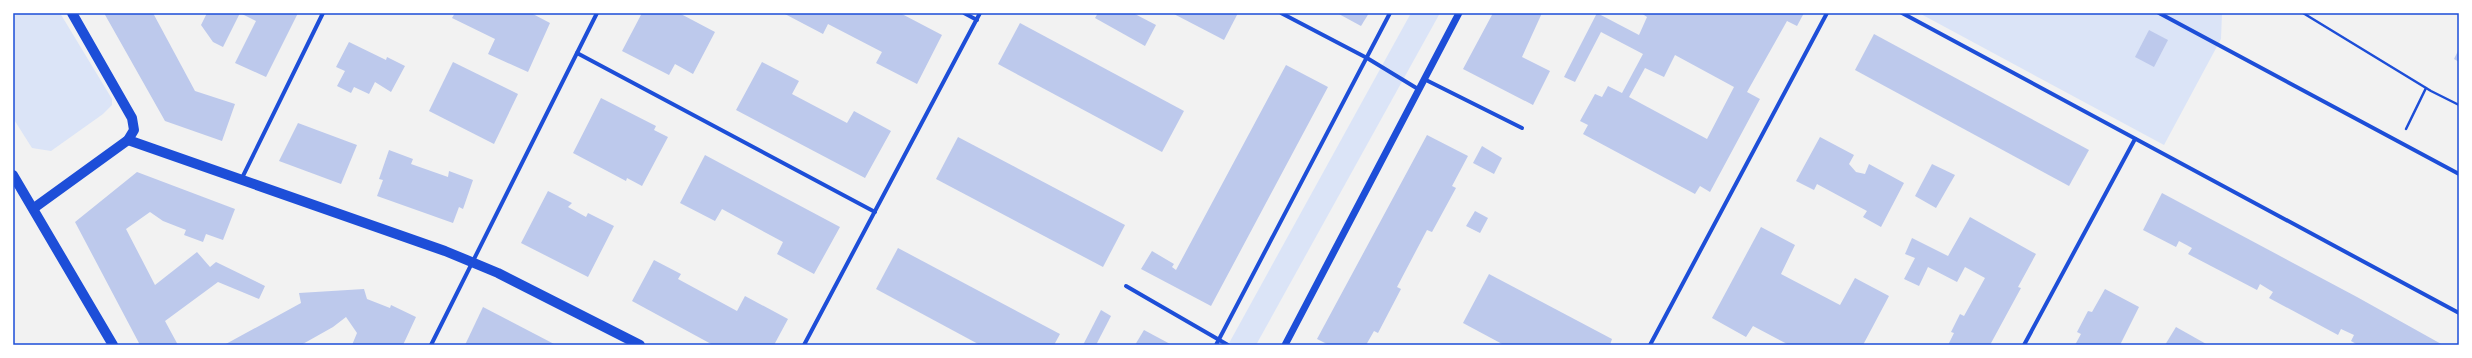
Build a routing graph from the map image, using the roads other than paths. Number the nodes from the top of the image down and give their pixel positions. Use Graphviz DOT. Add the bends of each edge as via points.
graph roads {
  1 [pos="72,13"];
  2 [pos="323,13"];
  3 [pos="597,13"];
  4 [pos="964,13"];
  5 [pos="980,13"];
  6 [pos="1281,13"];
  7 [pos="1390,13"];
  8 [pos="1459,13"];
  9 [pos="1827,13"];
  10 [pos="1902,13"];
  11 [pos="2159,13"];
  12 [pos="977,20"];
  13 [pos="578,53"];
  14 [pos="1367,58"];
  15 [pos="1424,79"];
  16 [pos="1418,89"];
  17 [pos="1522,128"];
  18 [pos="2135,138"];
  19 [pos="128,140"];
  20 [pos="2459,174"];
  21 [pos="13,175"];
  22 [pos="241,180"];
  23 [pos="34,208"];
  24 [pos="875,212"];
  25 [pos="471,262"];
  26 [pos="1126,286"];
  27 [pos="2459,313"];
  28 [pos="1217,343"];
  29 [pos="113,345"];
  30 [pos="431,345"];
  31 [pos="640,345"];
  32 [pos="804,345"];
  33 [pos="1228,345"];
  34 [pos="1285,345"];
  35 [pos="1650,345"];
  36 [pos="2024,345"];
  1 -- 19 [label="main road" via="132,118 134,130"];
  2 -- 22 [label="street"];
  3 -- 13 [label="street"];
  4 -- 12 [label="street"];
  5 -- 12 [label="street"];
  6 -- 14 [label="street"];
  7 -- 14 [label="street"];
  8 -- 15 [label="street"];
  9 -- 35 [label="street"];
  10 -- 18 [label="street"];
  11 -- 20 [label="street"];
  12 -- 24 [label="street"];
  13 -- 24 [label="street"];
  13 -- 25 [label="street"];
  14 -- 16 [label="street"];
  14 -- 28 [label="street"];
  15 -- 16 [label="street"];
  15 -- 17 [label="street"];
  16 -- 34 [label="street"];
  18 -- 27 [label="street"];
  18 -- 36 [label="street"];
  19 -- 22 [label="main road"];
  19 -- 23 [label="main road"];
  21 -- 23 [label="main road"];
  22 -- 25 [label="main road"];
  23 -- 29 [label="main road"];
  24 -- 32 [label="street"];
  25 -- 30 [label="street"];
  25 -- 31 [label="main road" via="541,294"];
  26 -- 28 [label="street"];
  28 -- 33 [label="street"];
}
